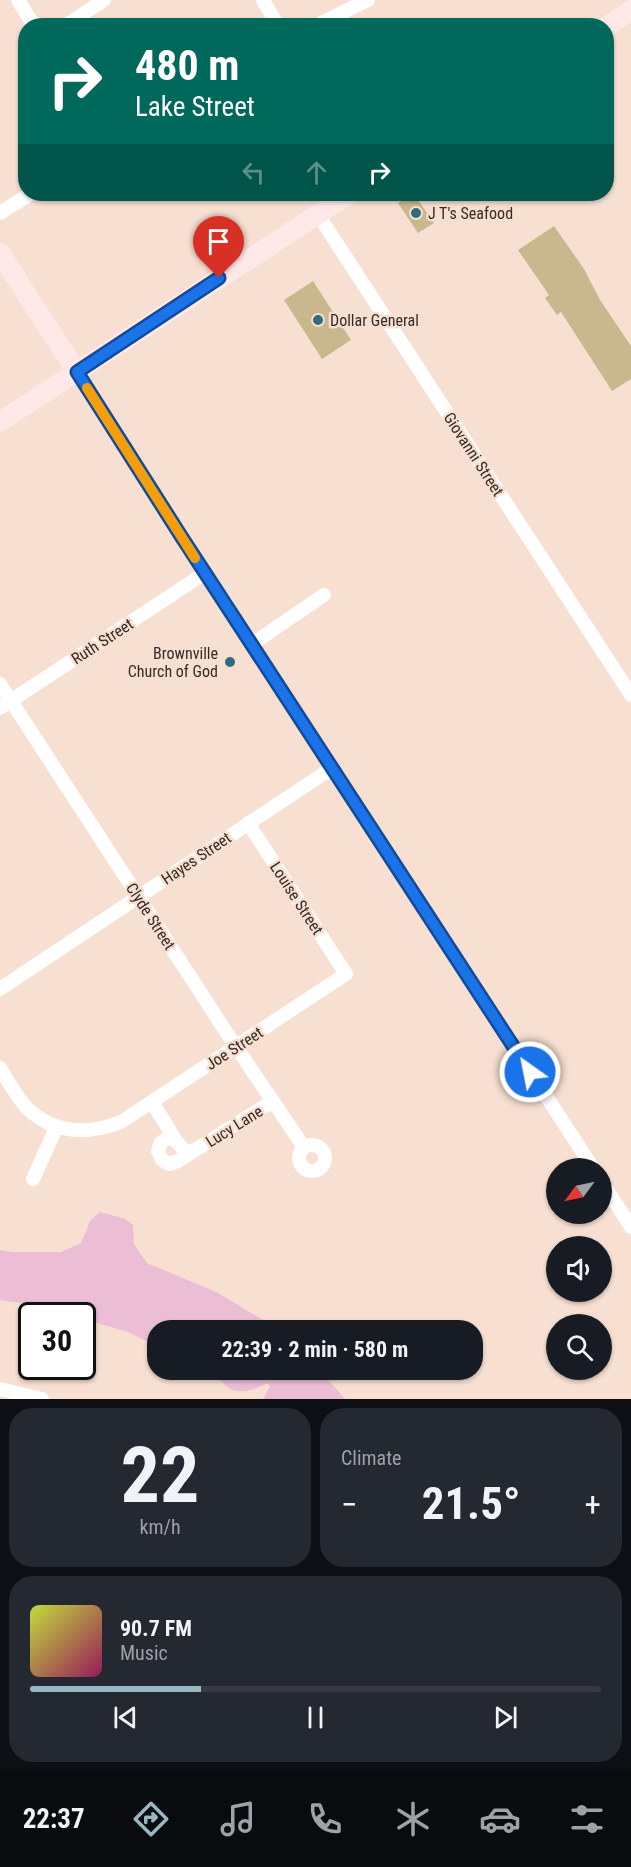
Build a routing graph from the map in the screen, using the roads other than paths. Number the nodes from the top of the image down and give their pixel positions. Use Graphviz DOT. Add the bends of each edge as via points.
graph roads {
  1 [pos="18,0"];
  2 [pos="104,0"];
  3 [pos="263,0"];
  4 [pos="368,0"];
  5 [pos="631,10"];
  6 [pos="29,18"];
  7 [pos="77,18"];
  8 [pos="273,18"];
  9 [pos="331,18"];
  10 [pos="614,22"];
  11 [pos="19,201"];
  12 [pos="337,201"];
  13 [pos="0,213"];
  14 [pos="317,213"];
  15 [pos="0,253"];
  16 [pos="77,372"];
  17 [pos="0,422"];
  18 [pos="205,573"];
  19 [pos="324,595"];
  20 [pos="252,644"];
  21 [pos="0,684"];
  22 [pos="631,695"];
  23 [pos="6,704"];
  24 [pos="332,768"];
  25 [pos="248,823"];
  26 [pos="138,896"];
  27 [pos="346,974"];
  28 [pos="0,989"];
  29 [pos="236,1047"];
  30 [pos="0,1068"];
  31 [pos="273,1101"];
  32 [pos="152,1102"];
  33 [pos="57,1126"];
  34 [pos="172,1134"];
  35 [pos="304,1147"];
  36 [pos="195,1150"];
  37 [pos="586,1158"];
  38 [pos="33,1179"];
  39 [pos="612,1198"];
  40 [pos="631,1227"];
  41 [pos="0,1389"];
  42 [pos="42,1399"];
  1 -- 6 [label="street"];
  2 -- 7 [label="street"];
  3 -- 8 [label="street"];
  4 -- 9 [label="street"];
  5 -- 10 [label="street"];
  11 -- 13 [label="street"];
  12 -- 14 [label="street"];
  14 -- 16 [label="street"];
  14 -- 22 [label="street, Giovanni Street"];
  15 -- 16 [label="street"];
  16 -- 17 [label="street"];
  16 -- 18 [label="street"];
  18 -- 20 [label="street"];
  18 -- 23 [label="street, Ruth Street"];
  19 -- 20 [label="street"];
  20 -- 24 [label="street"];
  21 -- 23 [label="street, Clyde Street"];
  23 -- 26 [label="street, Clyde Street"];
  24 -- 25 [label="street, Hayes Street"];
  24 -- 37 [label="street"];
  25 -- 26 [label="street, Hayes Street"];
  25 -- 27 [label="street, Louise Street"];
  26 -- 28 [label="street, Hayes Street"];
  26 -- 29 [label="street, Clyde Street"];
  27 -- 29 [label="street, Joe Street"];
  29 -- 31 [label="street, Clyde Street"];
  29 -- 32 [label="street, Joe Street"];
  30 -- 33 [label="street" via="26,1106"];
  31 -- 35 [label="street, Clyde Street"];
  31 -- 36 [label="street, Lucy Lane"];
  32 -- 33 [label="street, Joe Street" via="106,1128 93,1131"];
  32 -- 34 [label="street, Lucy Lane"];
  33 -- 38 [label="street"];
  34 -- 36 [label="street, Lucy Lane" via="186,1152"];
  34 -- 36 [label="street, Lucy Lane" via="160,1144 162,1160 169,1164"];
  39 -- 40 [label="street"];
  41 -- 42 [label="street"];
}
